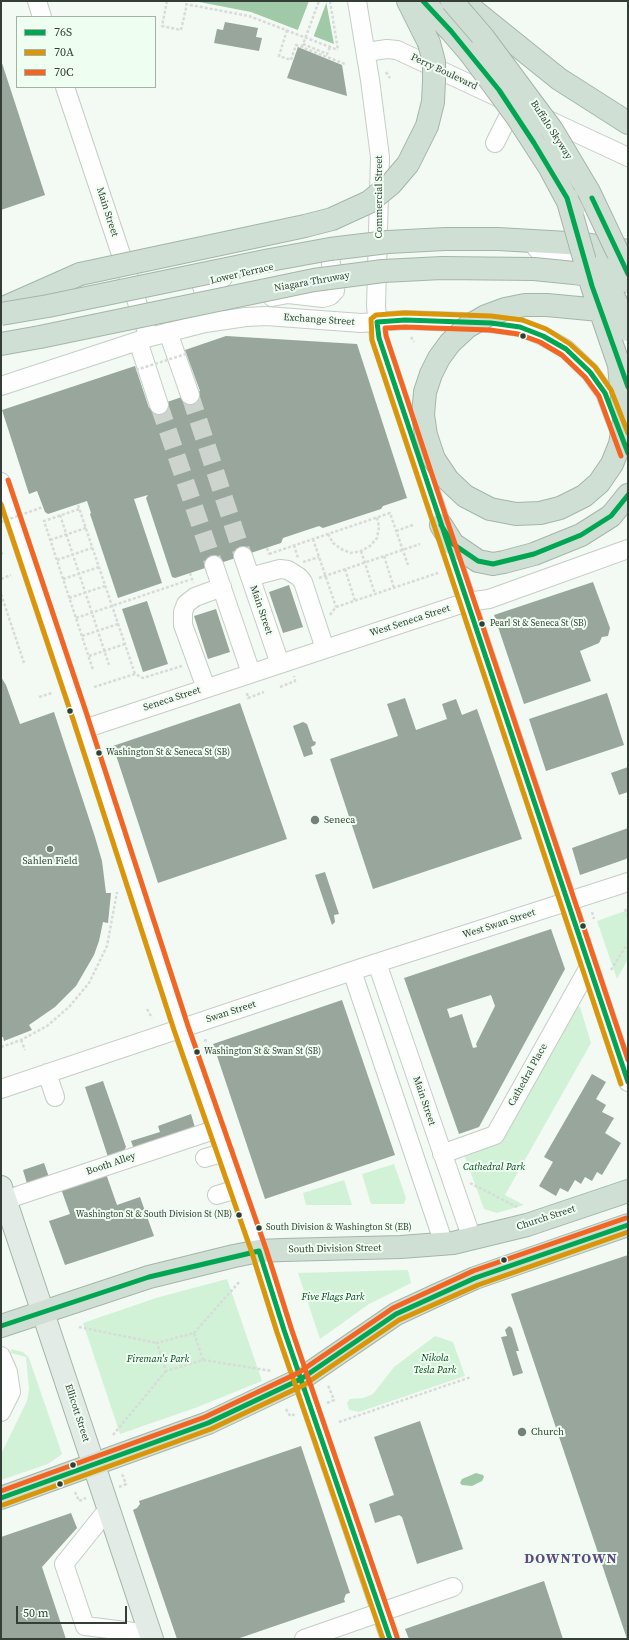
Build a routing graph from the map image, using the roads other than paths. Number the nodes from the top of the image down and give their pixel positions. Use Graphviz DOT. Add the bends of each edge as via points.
graph roads {
  1 [pos="36,1"];
  2 [pos="46,1"];
  3 [pos="357,1"];
  4 [pos="408,1"];
  5 [pos="423,1"];
  6 [pos="452,1"];
  7 [pos="462,1"];
  8 [pos="42,16"];
  9 [pos="51,16"];
  10 [pos="366,52"];
  11 [pos="65,88"];
  12 [pos="74,88"];
  13 [pos="514,104"];
  14 [pos="628,123"];
  15 [pos="495,143"];
  16 [pos="628,157"];
  17 [pos="567,198"];
  18 [pos="378,249"];
  19 [pos="628,251"];
  20 [pos="330,257"];
  21 [pos="628,274"];
  22 [pos="628,281"];
  23 [pos="1,309"];
  24 [pos="628,312"];
  25 [pos="1,314"];
  26 [pos="377,322"];
  27 [pos="628,330"];
  28 [pos="152,336"];
  29 [pos="1,344"];
  30 [pos="619,365"];
  31 [pos="1,386"];
  32 [pos="628,387"];
  33 [pos="190,395"];
  34 [pos="159,405"];
  35 [pos="628,452"];
  36 [pos="1,482"];
  37 [pos="628,495"];
  38 [pos="440,525"];
  39 [pos="628,549"];
  40 [pos="243,556"];
  41 [pos="214,565"];
  42 [pos="250,577"];
  43 [pos="222,587"];
  44 [pos="467,602"];
  45 [pos="325,649"];
  46 [pos="280,664"];
  47 [pos="256,672"];
  48 [pos="206,688"];
  49 [pos="84,729"];
  50 [pos="628,882"];
  51 [pos="568,902"];
  52 [pos="373,965"];
  53 [pos="589,967"];
  54 [pos="352,971"];
  55 [pos="182,1028"];
  56 [pos="622,1042"];
  57 [pos="47,1073"];
  58 [pos="628,1082"];
  59 [pos="1,1089"];
  60 [pos="55,1097"];
  61 [pos="217,1129"];
  62 [pos="225,1152"];
  63 [pos="442,1154"];
  64 [pos="204,1158"];
  65 [pos="238,1189"];
  66 [pos="628,1191"];
  67 [pos="3,1193"];
  68 [pos="217,1195"];
  69 [pos="628,1225"];
  70 [pos="459,1241"];
  71 [pos="259,1252"];
  72 [pos="44,1311"];
  73 [pos="1,1326"];
  74 [pos="1,1356"];
  75 [pos="4,1373"];
  76 [pos="301,1379"];
  77 [pos="1,1412"];
  78 [pos="94,1464"];
  79 [pos="1,1498"];
  80 [pos="109,1508"];
  81 [pos="453,1587"];
  82 [pos="381,1612"];
  83 [pos="151,1637"];
  84 [pos="304,1639"];
  85 [pos="390,1639"];
  1 -- 8 [label="street"];
  2 -- 9 [label="street"];
  3 -- 10 [label="street, Commercial Street"];
  4 -- 23 [label="highway, bridge" via="429,43 434,62 433,102 427,126 408,164 391,184 369,202 305,226 80,274"];
  5 -- 17 [label="highway, bridge" via="499,90"];
  6 -- 21 [label="highway, Buffalo Skyway, bridge" via="483,37 552,130 589,192"];
  7 -- 14 [label="highway" via="559,79"];
  10 -- 13 [label="street, Perry Boulevard" via="397,50"];
  10 -- 18 [label="street, Commercial Street" via="380,157"];
  11 -- 28 [label="street, Main Street"];
  12 -- 28 [label="street, Main Street"];
  13 -- 15 [label="street"];
  13 -- 16 [label="street, Perry Boulevard"];
  17 -- 27 [label="highway, bridge" via="596,255"];
  17 -- 30 [label="highway, bridge" via="592,286"];
  18 -- 20 [label="street, Lower Terrace"];
  18 -- 22 [label="street, Lower Terrace" via="478,244 536,248 577,257"];
  18 -- 26 [label="street, Commercial Street"];
  19 -- 25 [label="highway, bridge" via="584,244 498,239 388,242 270,260"];
  20 -- 20 [label="street, Lower Terrace" via="272,267 201,284 209,309 288,294 323,298 335,292"];
  22 -- 29 [label="highway, Niagara Thruway, bridge" via="527,269 442,268 383,271 314,280"];
  24 -- 30 [label="highway, bridge" via="525,305 486,316 467,328 450,343 439,358 425,392 423,415 434,459 448,480 465,496 490,509 516,514 540,513 560,508 584,496 599,483 612,464 620,444 624,420"];
  26 -- 28 [label="street, Exchange Street" via="246,317 205,323"];
  26 -- 35 [label="street, Exchange Street" via="405,320 491,323 520,327 543,336 566,349 590,372 605,393"];
  26 -- 38 [label="street, Commercial Street" via="379,338"];
  28 -- 31 [label="street, Exchange Street"];
  28 -- 33 [label="street, Main Street"];
  28 -- 34 [label="street, Main Street"];
  30 -- 32 [label="highway, bridge"];
  36 -- 49 [label="street"];
  37 -- 38 [label="highway" via="611,516 566,542 518,559 493,564 478,561 467,555 453,544"];
  38 -- 44 [label="street, Commercial Street"];
  39 -- 44 [label="street, West Seneca Street" via="489,599"];
  40 -- 42 [label="street, Main Street"];
  41 -- 43 [label="street"];
  42 -- 45 [label="street" via="280,569 288,570 300,577"];
  42 -- 46 [label="street, Main Street"];
  43 -- 47 [label="street"];
  43 -- 48 [label="street" via="195,597 186,604 183,612 184,625"];
  44 -- 45 [label="street, West Seneca Street"];
  44 -- 51 [label="street, Commercial Street"];
  45 -- 46 [label="street, West Seneca Street"];
  46 -- 47 [label="street, West Seneca Street"];
  47 -- 48 [label="street, Seneca Street"];
  48 -- 49 [label="street, Seneca Street"];
  49 -- 55 [label="street"];
  50 -- 51 [label="street, West Swan Street"];
  51 -- 52 [label="street, West Swan Street"];
  51 -- 53 [label="street, Commercial Street"];
  52 -- 54 [label="street, Swan Street"];
  52 -- 63 [label="street, Main Street"];
  53 -- 56 [label="street, Commercial Street"];
  53 -- 63 [label="street, Cathedral Place" via="495,1135"];
  54 -- 55 [label="street, Swan Street"];
  54 -- 70 [label="street"];
  55 -- 57 [label="street, Swan Street"];
  55 -- 61 [label="street"];
  56 -- 58 [label="street, Commercial Street"];
  57 -- 59 [label="street, Swan Street"];
  57 -- 60 [label="street"];
  61 -- 62 [label="street"];
  61 -- 67 [label="street, Booth Alley"];
  62 -- 64 [label="street"];
  62 -- 65 [label="street"];
  63 -- 70 [label="street, Main Street"];
  65 -- 68 [label="street"];
  65 -- 71 [label="street"];
  66 -- 70 [label="highway, Church Street" via="527,1225"];
  67 -- 72 [label="main road, Ellicott Street"];
  69 -- 76 [label="highway" via="475,1278 396,1314"];
  70 -- 71 [label="highway, South Division Street" via="394,1248"];
  71 -- 72 [label="highway, South Division Street" via="176,1269"];
  71 -- 76 [label="street"];
  72 -- 73 [label="highway, South Division Street"];
  72 -- 78 [label="main road, Ellicott Street"];
  74 -- 75 [label="street"];
  75 -- 77 [label="street" via="11,1392"];
  76 -- 78 [label="highway" via="208,1423"];
  76 -- 82 [label="street"];
  78 -- 79 [label="highway"];
  78 -- 80 [label="main road, Ellicott Street"];
  80 -- 83 [label="main road, Ellicott Street"];
  80 -- 83 [label="street" via="64,1564 85,1626"];
  81 -- 82 [label="street"];
  82 -- 84 [label="street"];
  82 -- 85 [label="street"];
}
